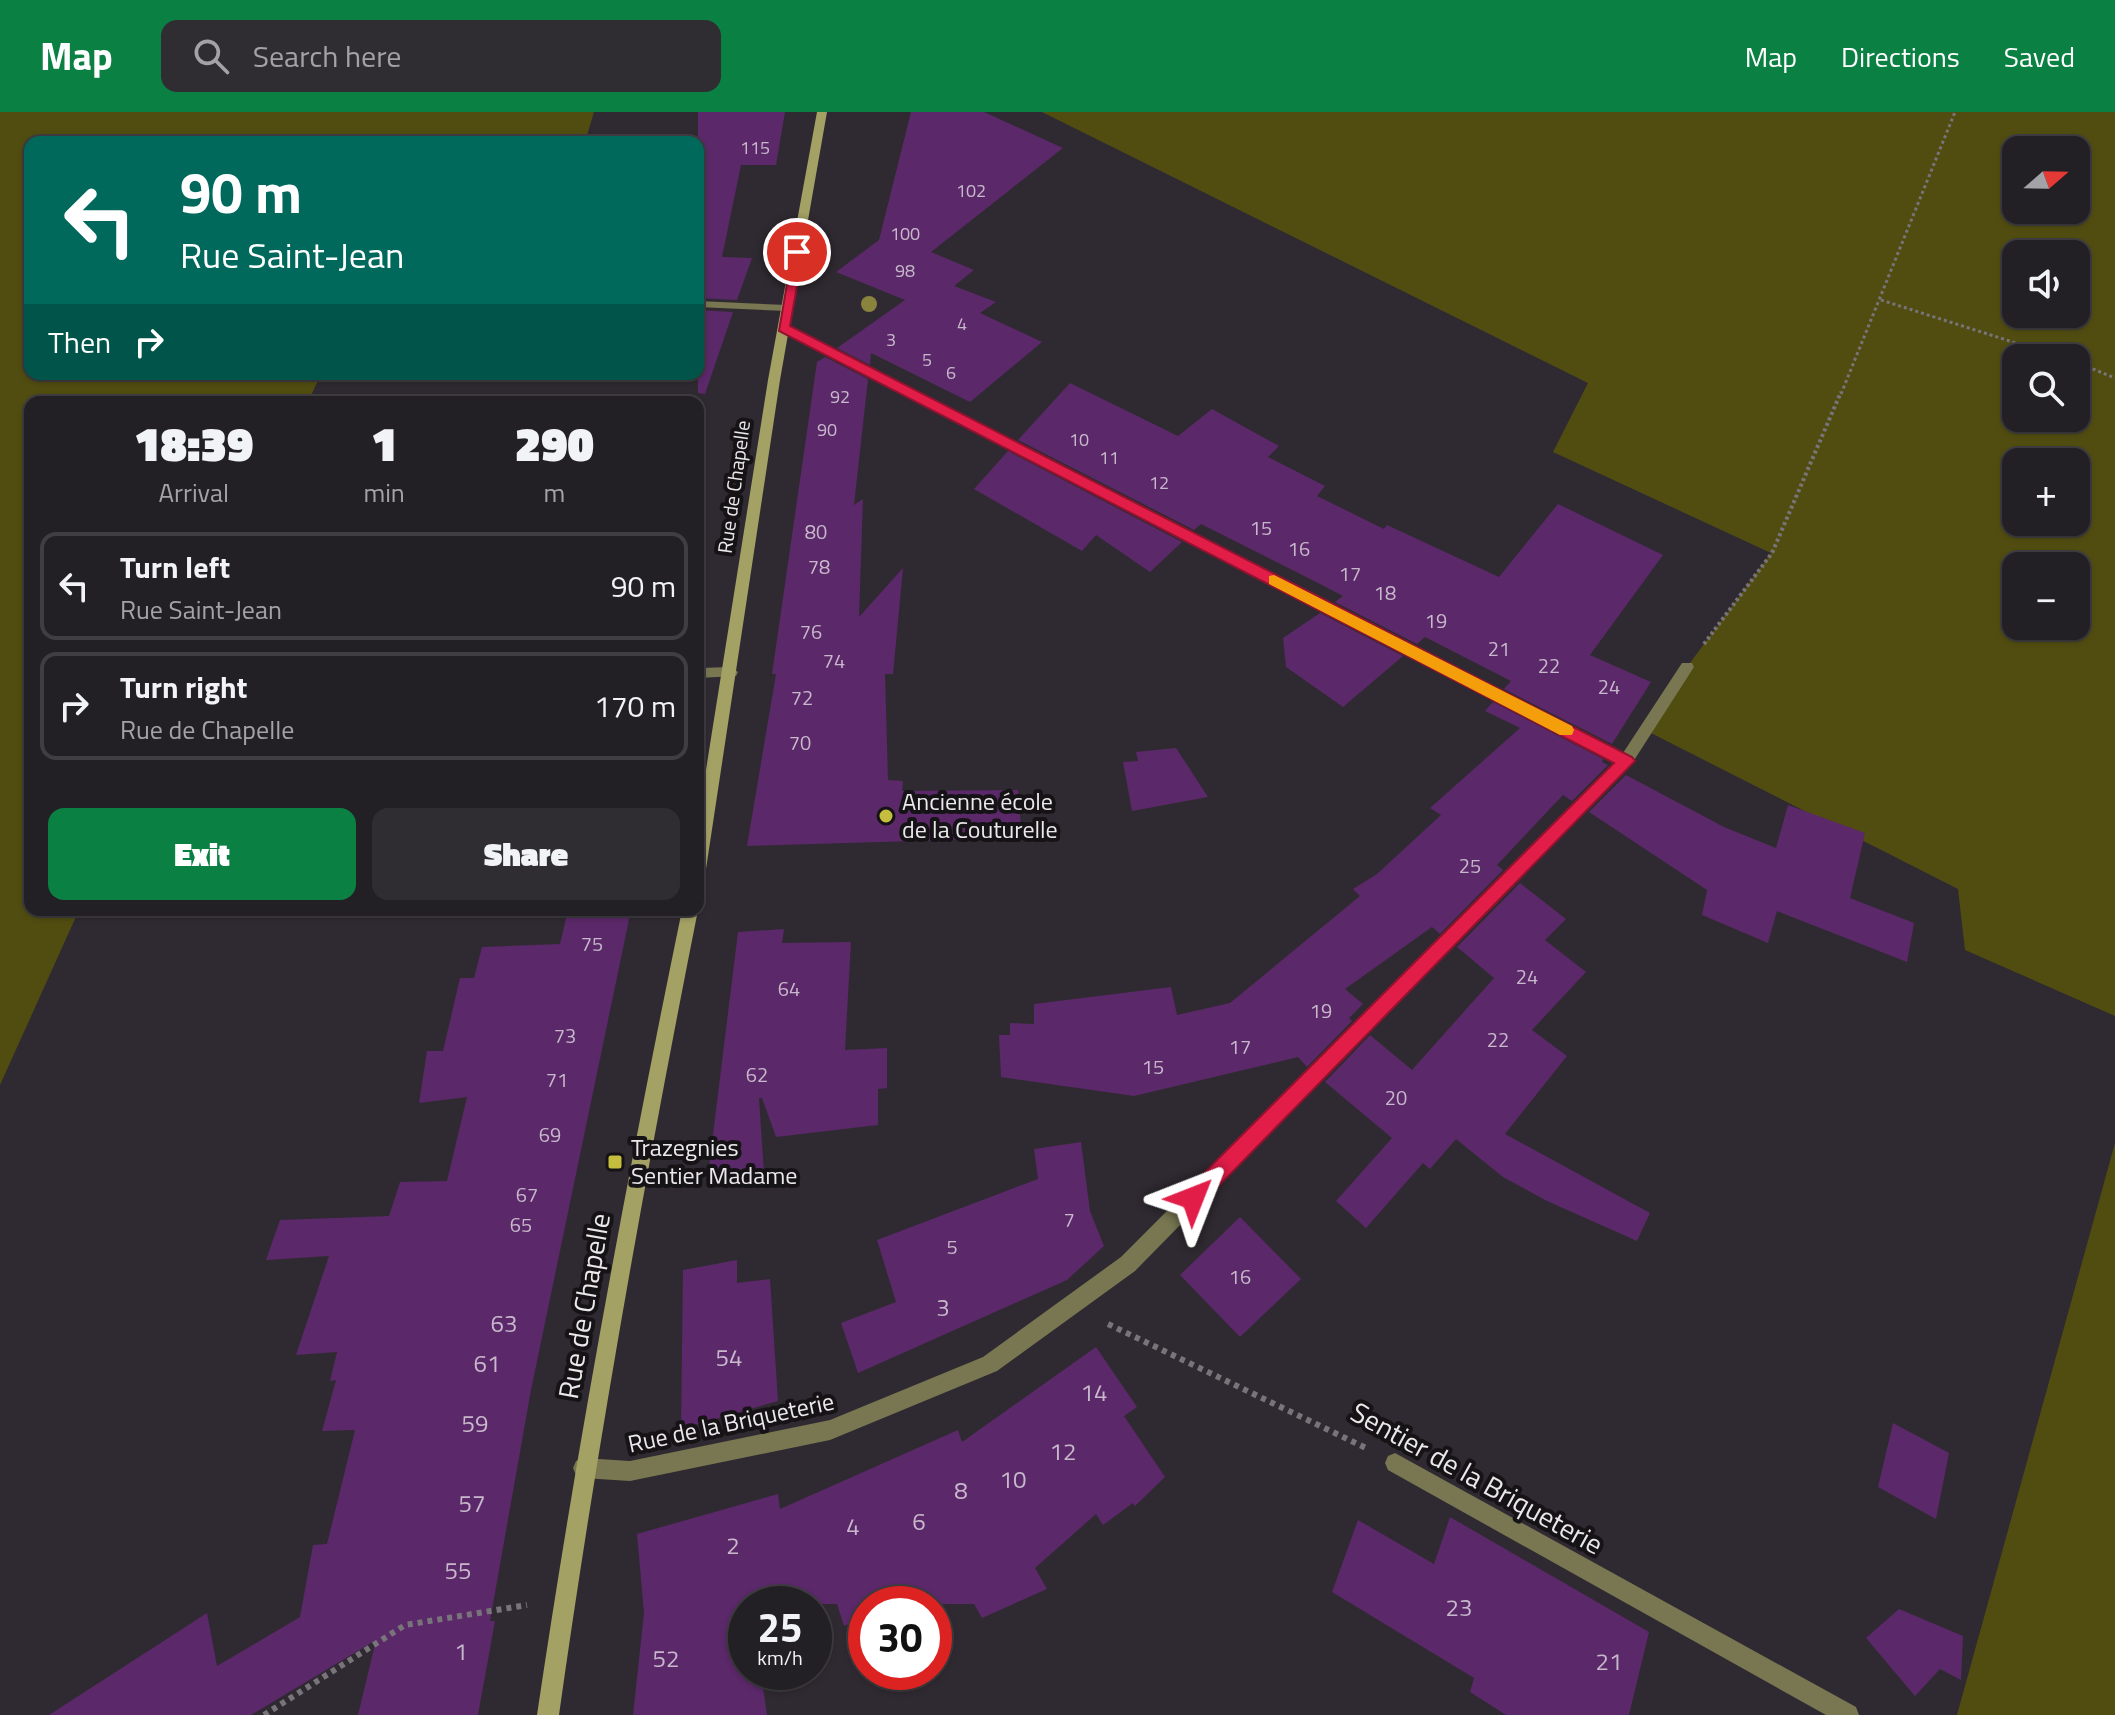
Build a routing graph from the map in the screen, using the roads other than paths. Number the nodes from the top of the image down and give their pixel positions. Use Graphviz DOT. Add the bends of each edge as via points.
graph roads {
  1 [pos="822,112"];
  2 [pos="704,304"];
  3 [pos="787,308"];
  4 [pos="784,328"];
  5 [pos="1687,667"];
  6 [pos="731,672"];
  7 [pos="704,673"];
  8 [pos="1626,761"];
  9 [pos="704,833"];
  10 [pos="689,916"];
  11 [pos="1395,1463"];
  12 [pos="583,1468"];
  13 [pos="548,1715"];
  14 [pos="1848,1715"];
  1 -- 3 [label="main road, Rue de Chapelle"];
  2 -- 3 [label="street"];
  3 -- 4 [label="main road, Rue de Chapelle"];
  4 -- 6 [label="main road, Rue de Chapelle"];
  4 -- 8 [label="street"];
  5 -- 8 [label="street, Rue de la Briqueterie"];
  6 -- 7 [label="street"];
  6 -- 9 [label="main road, Rue de Chapelle"];
  8 -- 12 [label="street, Rue de la Briqueterie" via="1128,1264 990,1364 830,1430 630,1471"];
  10 -- 12 [label="main road, Rue de Chapelle"];
  11 -- 14 [label="street, Sentier de la Briqueterie"];
  12 -- 13 [label="main road, Rue de Chapelle"];
}
